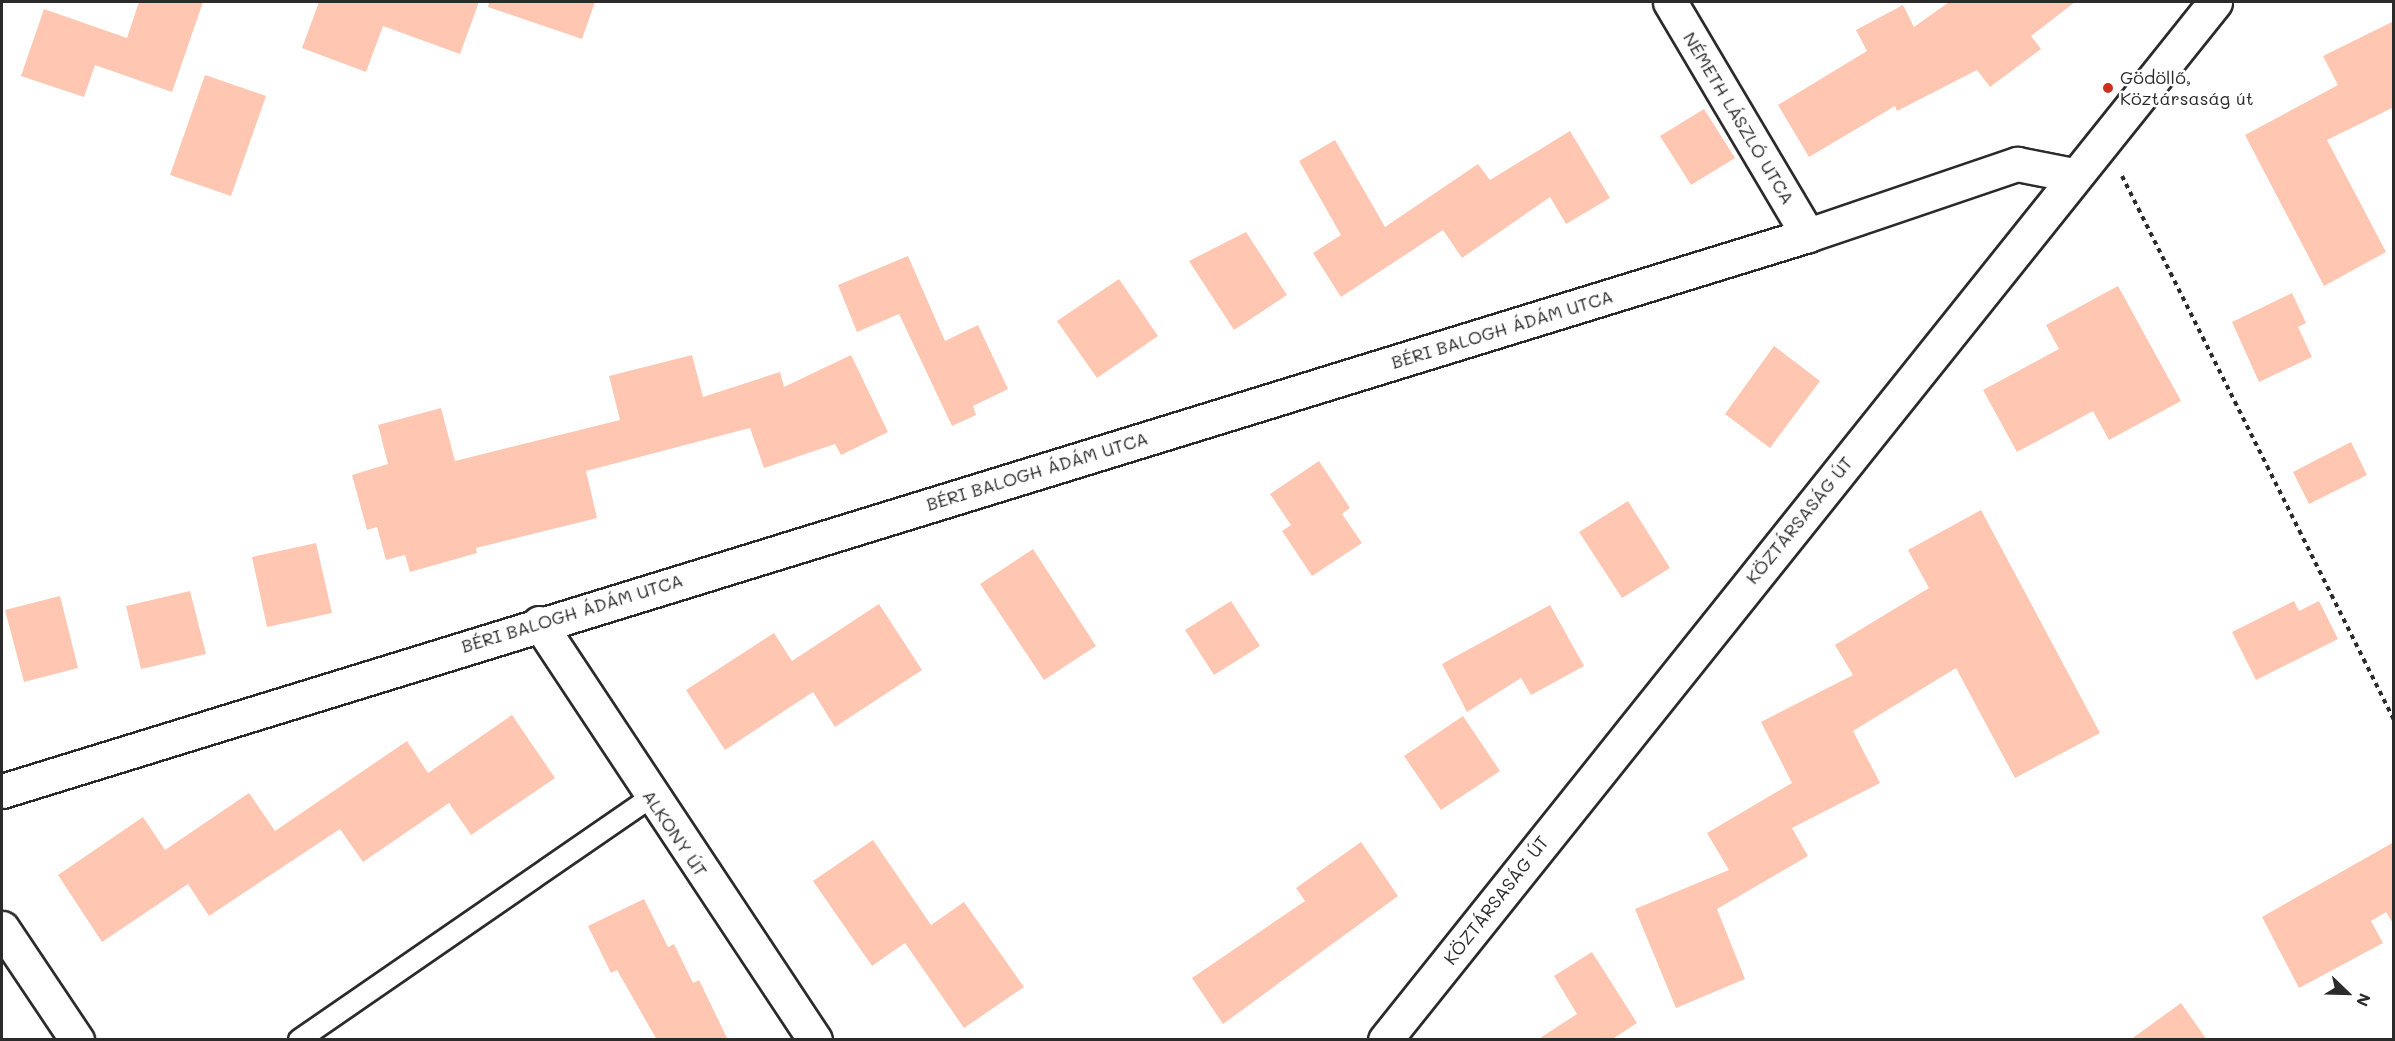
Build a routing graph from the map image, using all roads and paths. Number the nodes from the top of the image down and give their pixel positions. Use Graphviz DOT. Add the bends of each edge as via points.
graph roads {
  1 [pos="1670,2"];
  2 [pos="2214,2"];
  3 [pos="2103,138"];
  4 [pos="2073,175"];
  5 [pos="1808,236"];
  6 [pos="539,623"];
  7 [pos="2394,720"];
  8 [pos="2,790"];
  9 [pos="651,797"];
  10 [pos="2,928"];
  11 [pos="77,1040"];
  12 [pos="299,1040"];
  13 [pos="815,1040"];
  14 [pos="1385,1040"];
  1 -- 5 [label="street, NÉMETH LÁSZLÓ UTCA"];
  2 -- 3 [label="street, KÖZTÁRSASÁG ÚT"];
  3 -- 4 [label="street, KÖZTÁRSASÁG ÚT"];
  3 -- 7 [label="path"];
  4 -- 5 [label="street, BÉRI BALOGH ÁDÁM UTCA" via="2018,164"];
  4 -- 14 [label="street, KÖZTÁRSASÁG ÚT"];
  5 -- 6 [label="street, BÉRI BALOGH ÁDÁM UTCA"];
  6 -- 8 [label="street, BÉRI BALOGH ÁDÁM UTCA"];
  6 -- 9 [label="street, ALKONY ÚT"];
  9 -- 12 [label="lane"];
  9 -- 13 [label="street, ALKONY ÚT"];
  10 -- 11 [label="street"];
}
